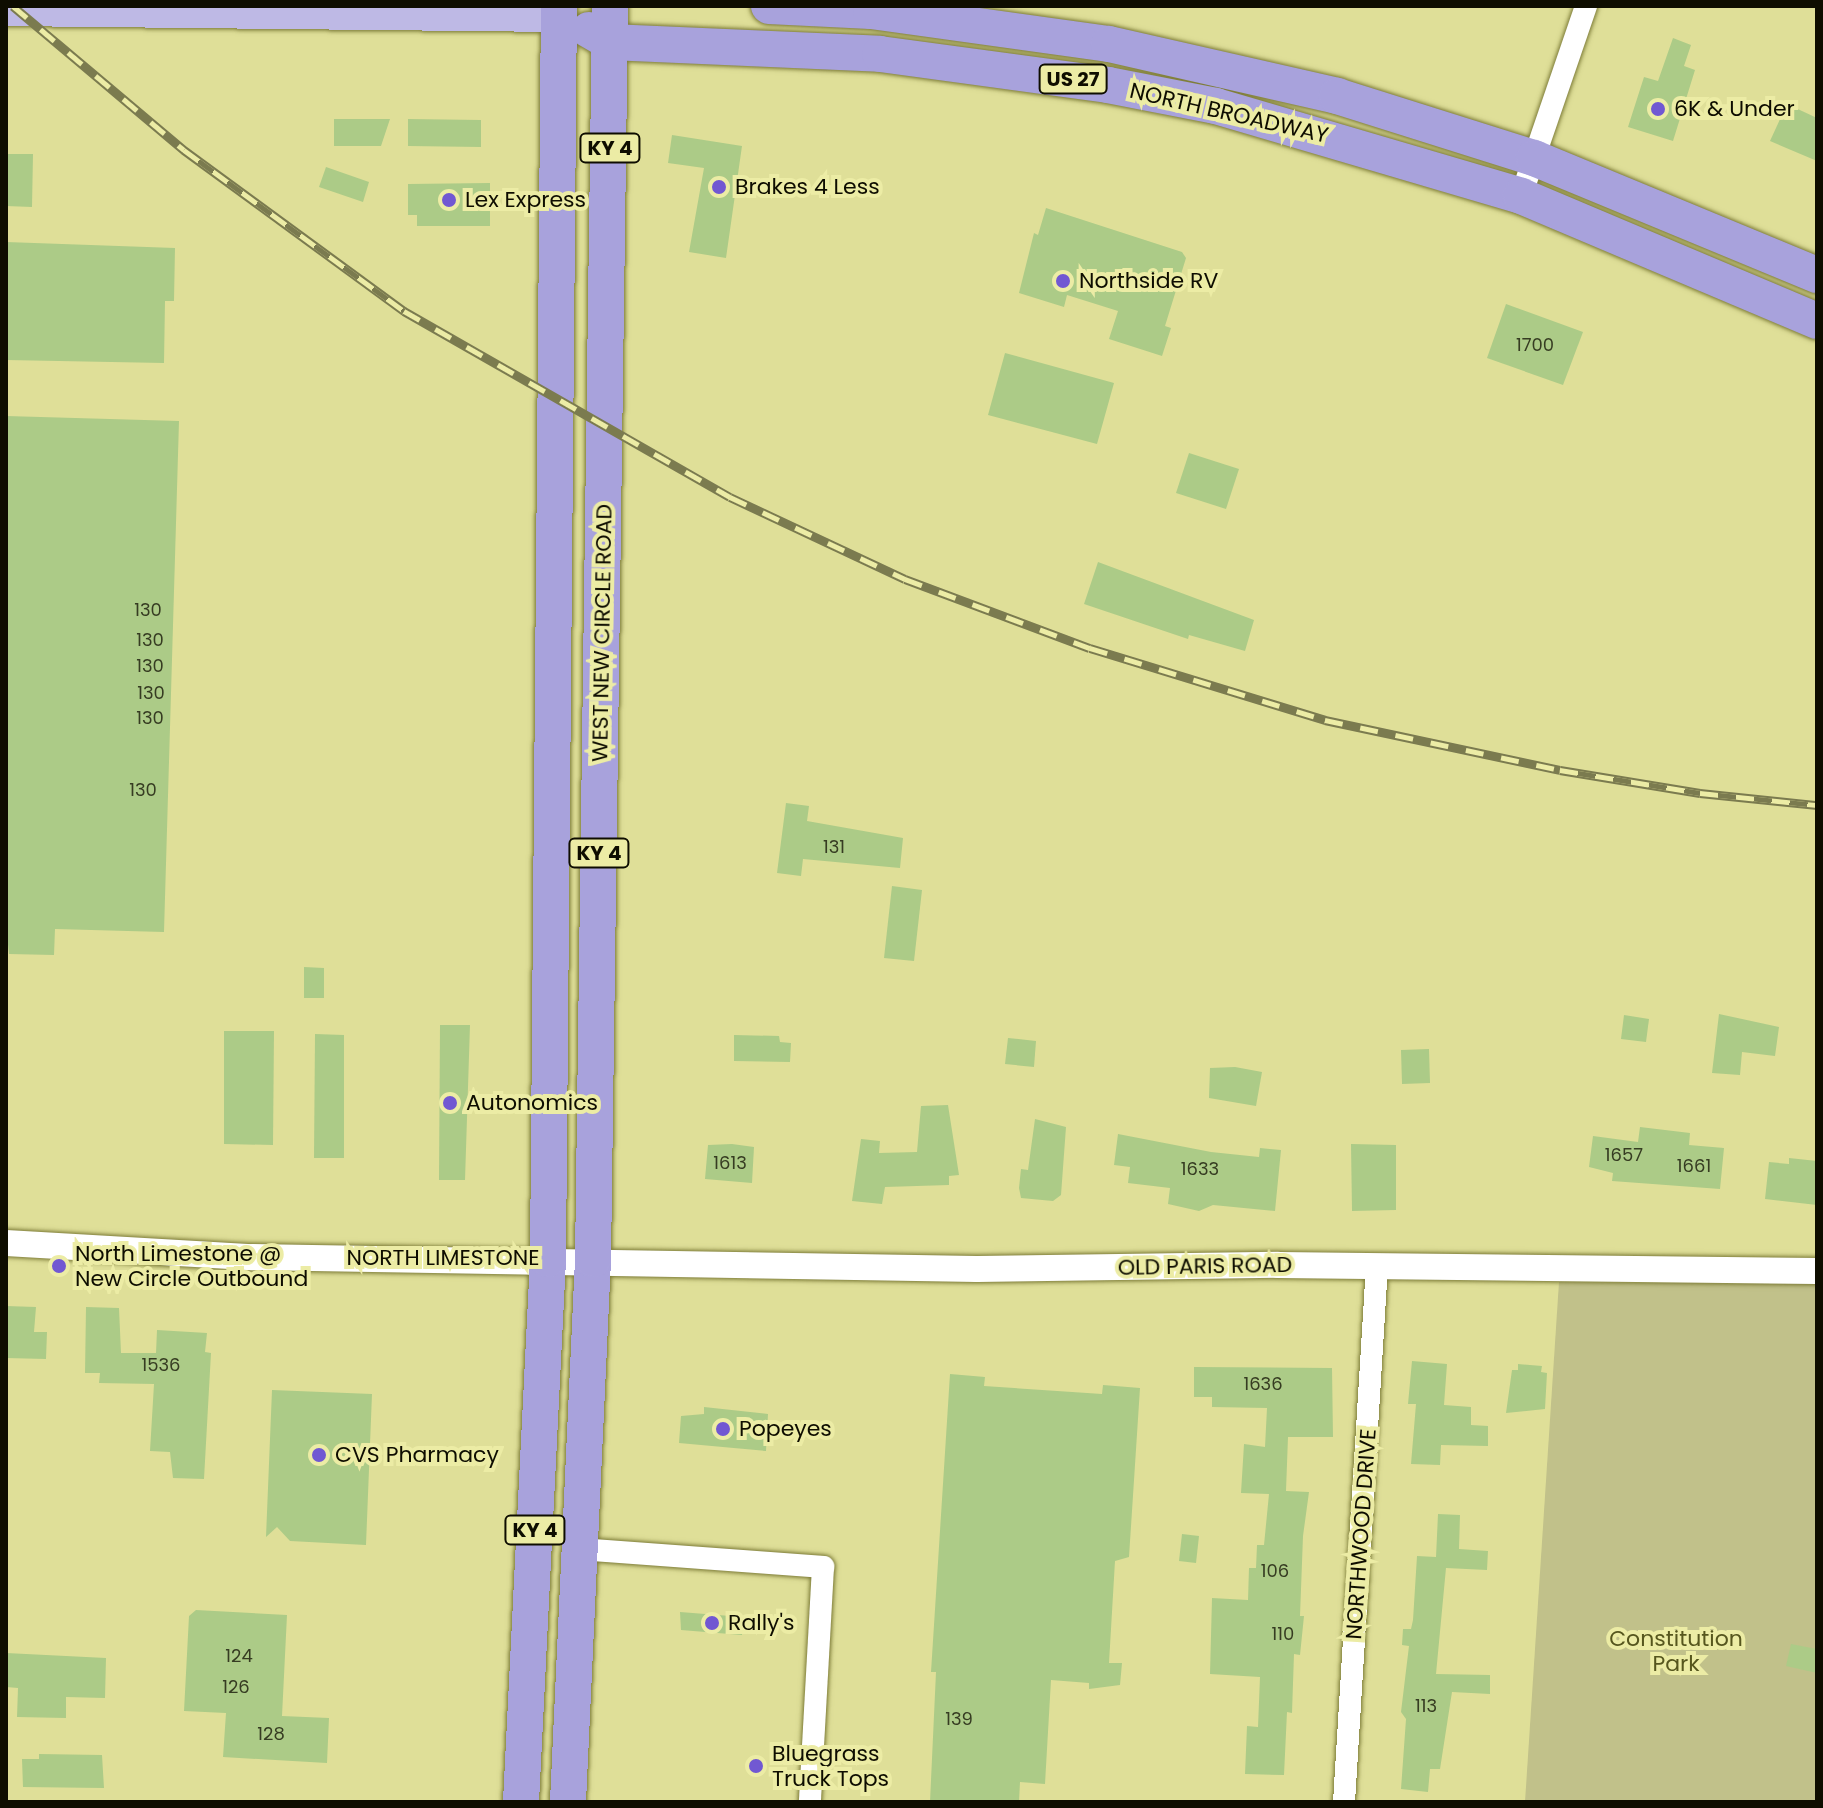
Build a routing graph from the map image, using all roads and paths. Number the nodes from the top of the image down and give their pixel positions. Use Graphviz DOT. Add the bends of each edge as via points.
graph roads {
  1 [pos="610,6"];
  2 [pos="769,6"];
  3 [pos="1586,6"];
  4 [pos="6,9"];
  5 [pos="568,9"];
  6 [pos="610,42"];
  7 [pos="1534,158"];
  8 [pos="1521,196"];
  9 [pos="1817,275"];
  10 [pos="1817,321"];
  11 [pos="6,1243"];
  12 [pos="548,1259"];
  13 [pos="593,1259"];
  14 [pos="1377,1266"];
  15 [pos="1817,1271"];
  16 [pos="580,1549"];
  17 [pos="521,1802"];
  18 [pos="568,1802"];
  19 [pos="810,1802"];
  20 [pos="1344,1802"];
  1 -- 6 [label="highway, WEST NEW CIRCLE ROAD / KY 4"];
  2 -- 7 [label="highway, NORTH BROADWAY / US 27" via="871,11 1109,44 1337,96"];
  3 -- 7 [label="street"];
  4 -- 5 [label="main road, US 27"];
  5 -- 6 [label="highway, US 27"];
  5 -- 12 [label="highway, WEST NEW CIRCLE ROAD / KY 4"];
  6 -- 8 [label="highway, NORTH BROADWAY / US 27" via="880,54 1108,85 1317,132"];
  6 -- 13 [label="highway, WEST NEW CIRCLE ROAD / KY 4"];
  7 -- 8 [label="street"];
  7 -- 9 [label="highway, NORTH BROADWAY / US 27"];
  8 -- 10 [label="highway, NORTH BROADWAY / US 27"];
  11 -- 12 [label="street, NORTH LIMESTONE" via="252,1257"];
  12 -- 13 [label="street, NORTH LIMESTONE"];
  12 -- 17 [label="highway, KY 4"];
  13 -- 14 [label="street, OLD PARIS ROAD" via="977,1269"];
  13 -- 16 [label="highway, KY 4"];
  14 -- 15 [label="street, OLD PARIS ROAD"];
  14 -- 20 [label="street, NORTHWOOD DRIVE"];
  16 -- 18 [label="highway, KY 4"];
  16 -- 19 [label="street" via="823,1567"];
}
